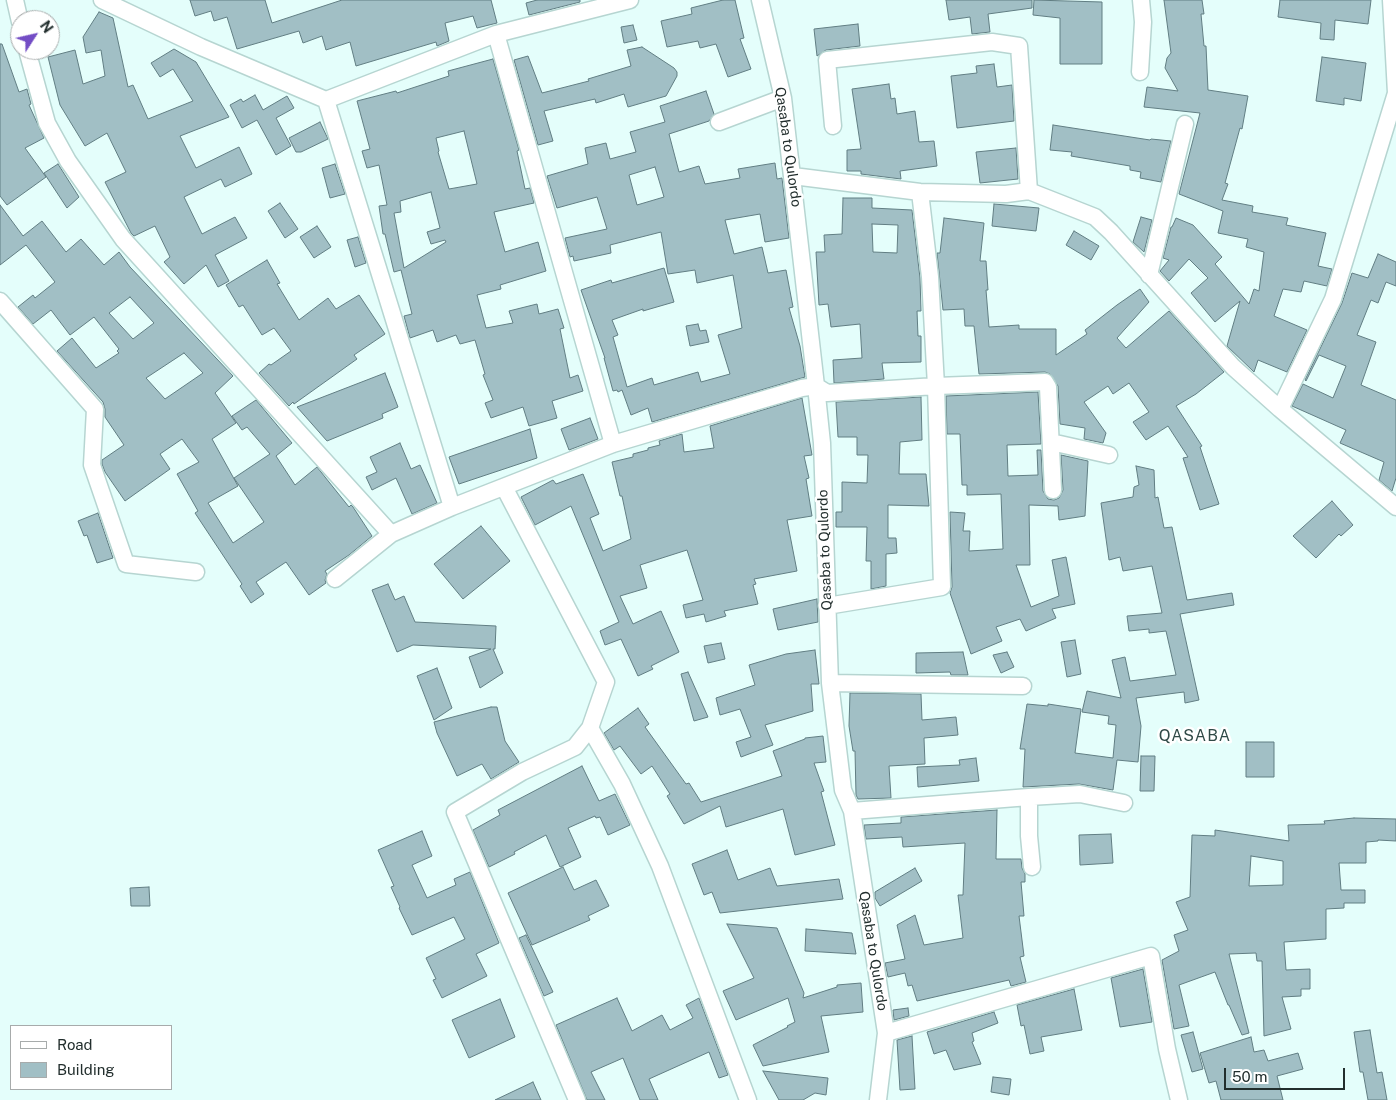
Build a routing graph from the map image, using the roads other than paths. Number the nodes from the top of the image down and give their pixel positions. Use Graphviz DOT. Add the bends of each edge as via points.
graph roads {
  1 [pos="102,0"];
  2 [pos="630,0"];
  3 [pos="760,0"];
  4 [pos="1141,0"];
  5 [pos="1392,0"];
  6 [pos="496,34"];
  7 [pos="30,60"];
  8 [pos="1140,72"];
  9 [pos="1396,93"];
  10 [pos="783,98"];
  11 [pos="326,100"];
  12 [pos="719,122"];
  13 [pos="1185,124"];
  14 [pos="833,126"];
  15 [pos="793,176"];
  16 [pos="1029,191"];
  17 [pos="920,192"];
  18 [pos="1149,275"];
  19 [pos="0,301"];
  20 [pos="816,386"];
  21 [pos="936,386"];
  22 [pos="1280,409"];
  23 [pos="1051,442"];
  24 [pos="613,444"];
  25 [pos="1109,455"];
  26 [pos="504,487"];
  27 [pos="1053,490"];
  28 [pos="1395,503"];
  29 [pos="452,507"];
  30 [pos="392,534"];
  31 [pos="196,572"];
  32 [pos="335,579"];
  33 [pos="827,606"];
  34 [pos="830,683"];
  35 [pos="1023,686"];
  36 [pos="590,728"];
  37 [pos="1029,797"];
  38 [pos="1124,803"];
  39 [pos="852,812"];
  40 [pos="1032,867"];
  41 [pos="886,1033"];
  42 [pos="577,1100"];
  43 [pos="748,1100"];
  44 [pos="878,1100"];
  45 [pos="1179,1100"];
  1 -- 11 [label="street" via="201,47"];
  2 -- 6 [label="street"];
  3 -- 10 [label="street, Qasaba to Qulordo"];
  4 -- 8 [label="street"];
  5 -- 9 [label="street"];
  6 -- 11 [label="street"];
  6 -- 24 [label="street"];
  7 -- 30 [label="street" via="47,123 68,161 123,239"];
  9 -- 22 [label="street" via="1333,299"];
  10 -- 12 [label="street"];
  10 -- 15 [label="street, Qasaba to Qulordo"];
  11 -- 29 [label="street"];
  13 -- 18 [label="street"];
  14 -- 16 [label="street" via="827,60 992,42 1020,46"];
  15 -- 17 [label="street"];
  15 -- 20 [label="street, Qasaba to Qulordo"];
  16 -- 17 [label="street" via="1006,194"];
  16 -- 18 [label="street" via="1095,217"];
  17 -- 21 [label="street" via="930,277"];
  18 -- 22 [label="street" via="1233,367"];
  19 -- 31 [label="street" via="95,409 92,465 126,564"];
  20 -- 21 [label="street" via="827,393"];
  20 -- 24 [label="street"];
  20 -- 33 [label="street, Qasaba to Qulordo" via="822,443"];
  21 -- 23 [label="street" via="1045,382 1048,386"];
  21 -- 33 [label="street" via="942,587"];
  22 -- 28 [label="street"];
  23 -- 25 [label="street"];
  23 -- 27 [label="street"];
  24 -- 26 [label="street"];
  26 -- 29 [label="street"];
  26 -- 36 [label="street" via="606,682"];
  29 -- 30 [label="street"];
  30 -- 32 [label="street"];
  33 -- 34 [label="street, Qasaba to Qulordo"];
  34 -- 35 [label="street"];
  34 -- 39 [label="street, Qasaba to Qulordo" via="842,790"];
  36 -- 42 [label="street" via="575,747 522,772 455,812"];
  36 -- 43 [label="street" via="622,784 660,866"];
  37 -- 38 [label="street" via="1080,794"];
  37 -- 39 [label="street"];
  37 -- 40 [label="street"];
  39 -- 41 [label="street, Qasaba to Qulordo"];
  41 -- 44 [label="street, Qasaba to Qulordo"];
  41 -- 45 [label="street" via="1151,956"];
}
